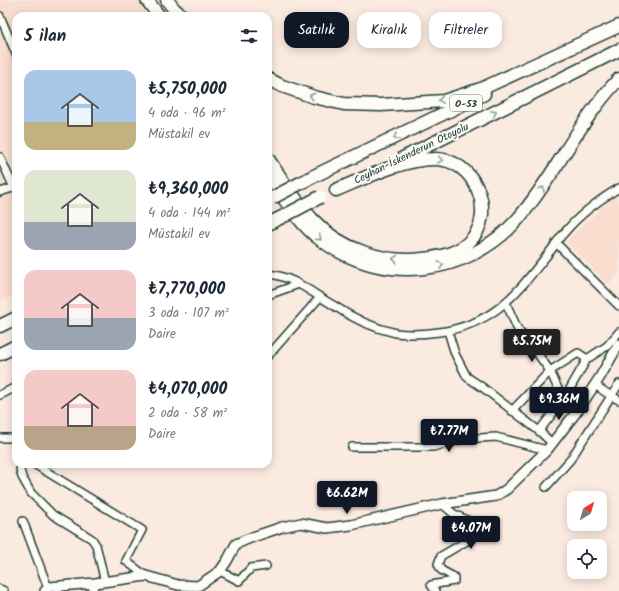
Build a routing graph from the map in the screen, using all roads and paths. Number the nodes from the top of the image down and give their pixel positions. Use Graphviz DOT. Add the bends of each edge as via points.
graph roads {
  1 [pos="146,0"];
  2 [pos="160,0"];
  3 [pos="167,0"];
  4 [pos="152,12"];
  5 [pos="156,12"];
  6 [pos="168,12"];
  7 [pos="177,12"];
  8 [pos="0,16"];
  9 [pos="619,26"];
  10 [pos="12,44"];
  11 [pos="619,50"];
  12 [pos="619,79"];
  13 [pos="272,82"];
  14 [pos="0,157"];
  15 [pos="272,164"];
  16 [pos="272,181"];
  17 [pos="12,182"];
  18 [pos="619,188"];
  19 [pos="12,189"];
  20 [pos="336,190"];
  21 [pos="0,192"];
  22 [pos="272,198"];
  23 [pos="272,222"];
  24 [pos="556,243"];
  25 [pos="272,274"];
  26 [pos="299,284"];
  27 [pos="272,294"];
  28 [pos="320,297"];
  29 [pos="506,303"];
  30 [pos="619,306"];
  31 [pos="12,320"];
  32 [pos="12,324"];
  33 [pos="0,326"];
  34 [pos="0,330"];
  35 [pos="448,331"];
  36 [pos="619,332"];
  37 [pos="619,344"];
  38 [pos="12,348"];
  39 [pos="272,351"];
  40 [pos="0,354"];
  41 [pos="587,359"];
  42 [pos="550,371"];
  43 [pos="619,384"];
  44 [pos="598,387"];
  45 [pos="12,389"];
  46 [pos="0,395"];
  47 [pos="610,395"];
  48 [pos="564,399"];
  49 [pos="619,400"];
  50 [pos="512,411"];
  51 [pos="575,413"];
  52 [pos="539,431"];
  53 [pos="0,438"];
  54 [pos="12,438"];
  55 [pos="352,447"];
  56 [pos="549,447"];
  57 [pos="21,468"];
  58 [pos="41,468"];
  59 [pos="546,487"];
  60 [pos="442,504"];
  61 [pos="23,521"];
  62 [pos="266,566"];
  63 [pos="220,572"];
  64 [pos="146,576"];
  65 [pos="105,582"];
  66 [pos="93,587"];
  67 [pos="0,589"];
  68 [pos="46,590"];
  69 [pos="4,591"];
  70 [pos="435,591"];
  1 -- 4 [label="highway"];
  1 -- 5 [label="highway"];
  2 -- 6 [label="highway"];
  3 -- 7 [label="highway"];
  8 -- 10 [label="street"];
  9 -- 13 [label="highway, one-way" via="480,89 444,100 381,105 344,104 314,97"];
  9 -- 22 [label="highway, Ceyhan-İskenderun Otoyolu / O-53, one-way, bridge"];
  20 -- 11 [label="highway, Ceyhan-İskenderun Otoyolu / O-53, one-way"];
  16 -- 12 [label="highway, one-way" via="305,226 341,253 364,263 412,269 434,267 460,260 483,249 518,219 593,111"];
  14 -- 17 [label="street"];
  20 -- 15 [label="highway, one-way" via="399,165 435,158 449,161 470,176 481,197 482,210 475,233 460,249 448,254 413,260 367,254 345,244 313,220"];
  18 -- 24 [label="street" via="584,212"];
  19 -- 21 [label="street"];
  20 -- 23 [label="highway, Ceyhan-İskenderun Otoyolu / O-53, bridge"];
  24 -- 29 [label="street"];
  24 -- 30 [label="street"];
  25 -- 26 [label="street"];
  26 -- 27 [label="street"];
  26 -- 28 [label="street"];
  28 -- 35 [label="street" via="355,319 397,333 423,334"];
  28 -- 39 [label="street"];
  29 -- 35 [label="street" via="489,316"];
  29 -- 42 [label="street" via="518,330"];
  31 -- 33 [label="highway"];
  32 -- 34 [label="highway"];
  35 -- 50 [label="street" via="455,354 467,377"];
  36 -- 41 [label="street" via="607,346"];
  37 -- 44 [label="street"];
  38 -- 40 [label="highway"];
  41 -- 42 [label="street" via="578,353"];
  41 -- 48 [label="street"];
  42 -- 48 [label="street"];
  42 -- 50 [label="street"];
  43 -- 47 [label="street"];
  44 -- 47 [label="street"];
  44 -- 51 [label="street"];
  45 -- 46 [label="street"];
  47 -- 49 [label="street"];
  47 -- 59 [label="street" via="570,460"];
  48 -- 51 [label="street"];
  48 -- 52 [label="street"];
  50 -- 52 [label="street"];
  51 -- 56 [label="street"];
  52 -- 56 [label="street"];
  53 -- 54 [label="street"];
  55 -- 56 [label="street" via="433,447 464,439 496,437"];
  56 -- 60 [label="street" via="507,489 496,496"];
  57 -- 65 [label="street" via="22,477 31,492 53,515 92,539 96,545"];
  58 -- 64 [label="street" via="142,530 126,561"];
  60 -- 63 [label="street" via="351,525 327,528 301,523 282,527 236,544"];
  60 -- 70 [label="street" via="454,514 469,521 474,530 472,538 441,556 438,564 441,570 454,577 454,581 431,585"];
  61 -- 68 [label="street"];
  62 -- 63 [label="street" via="251,568 239,581"];
  63 -- 64 [label="street" via="198,586 178,585"];
  64 -- 65 [label="street"];
  65 -- 66 [label="street"];
  66 -- 68 [label="street" via="49,587"];
  67 -- 69 [label="street"];
}
